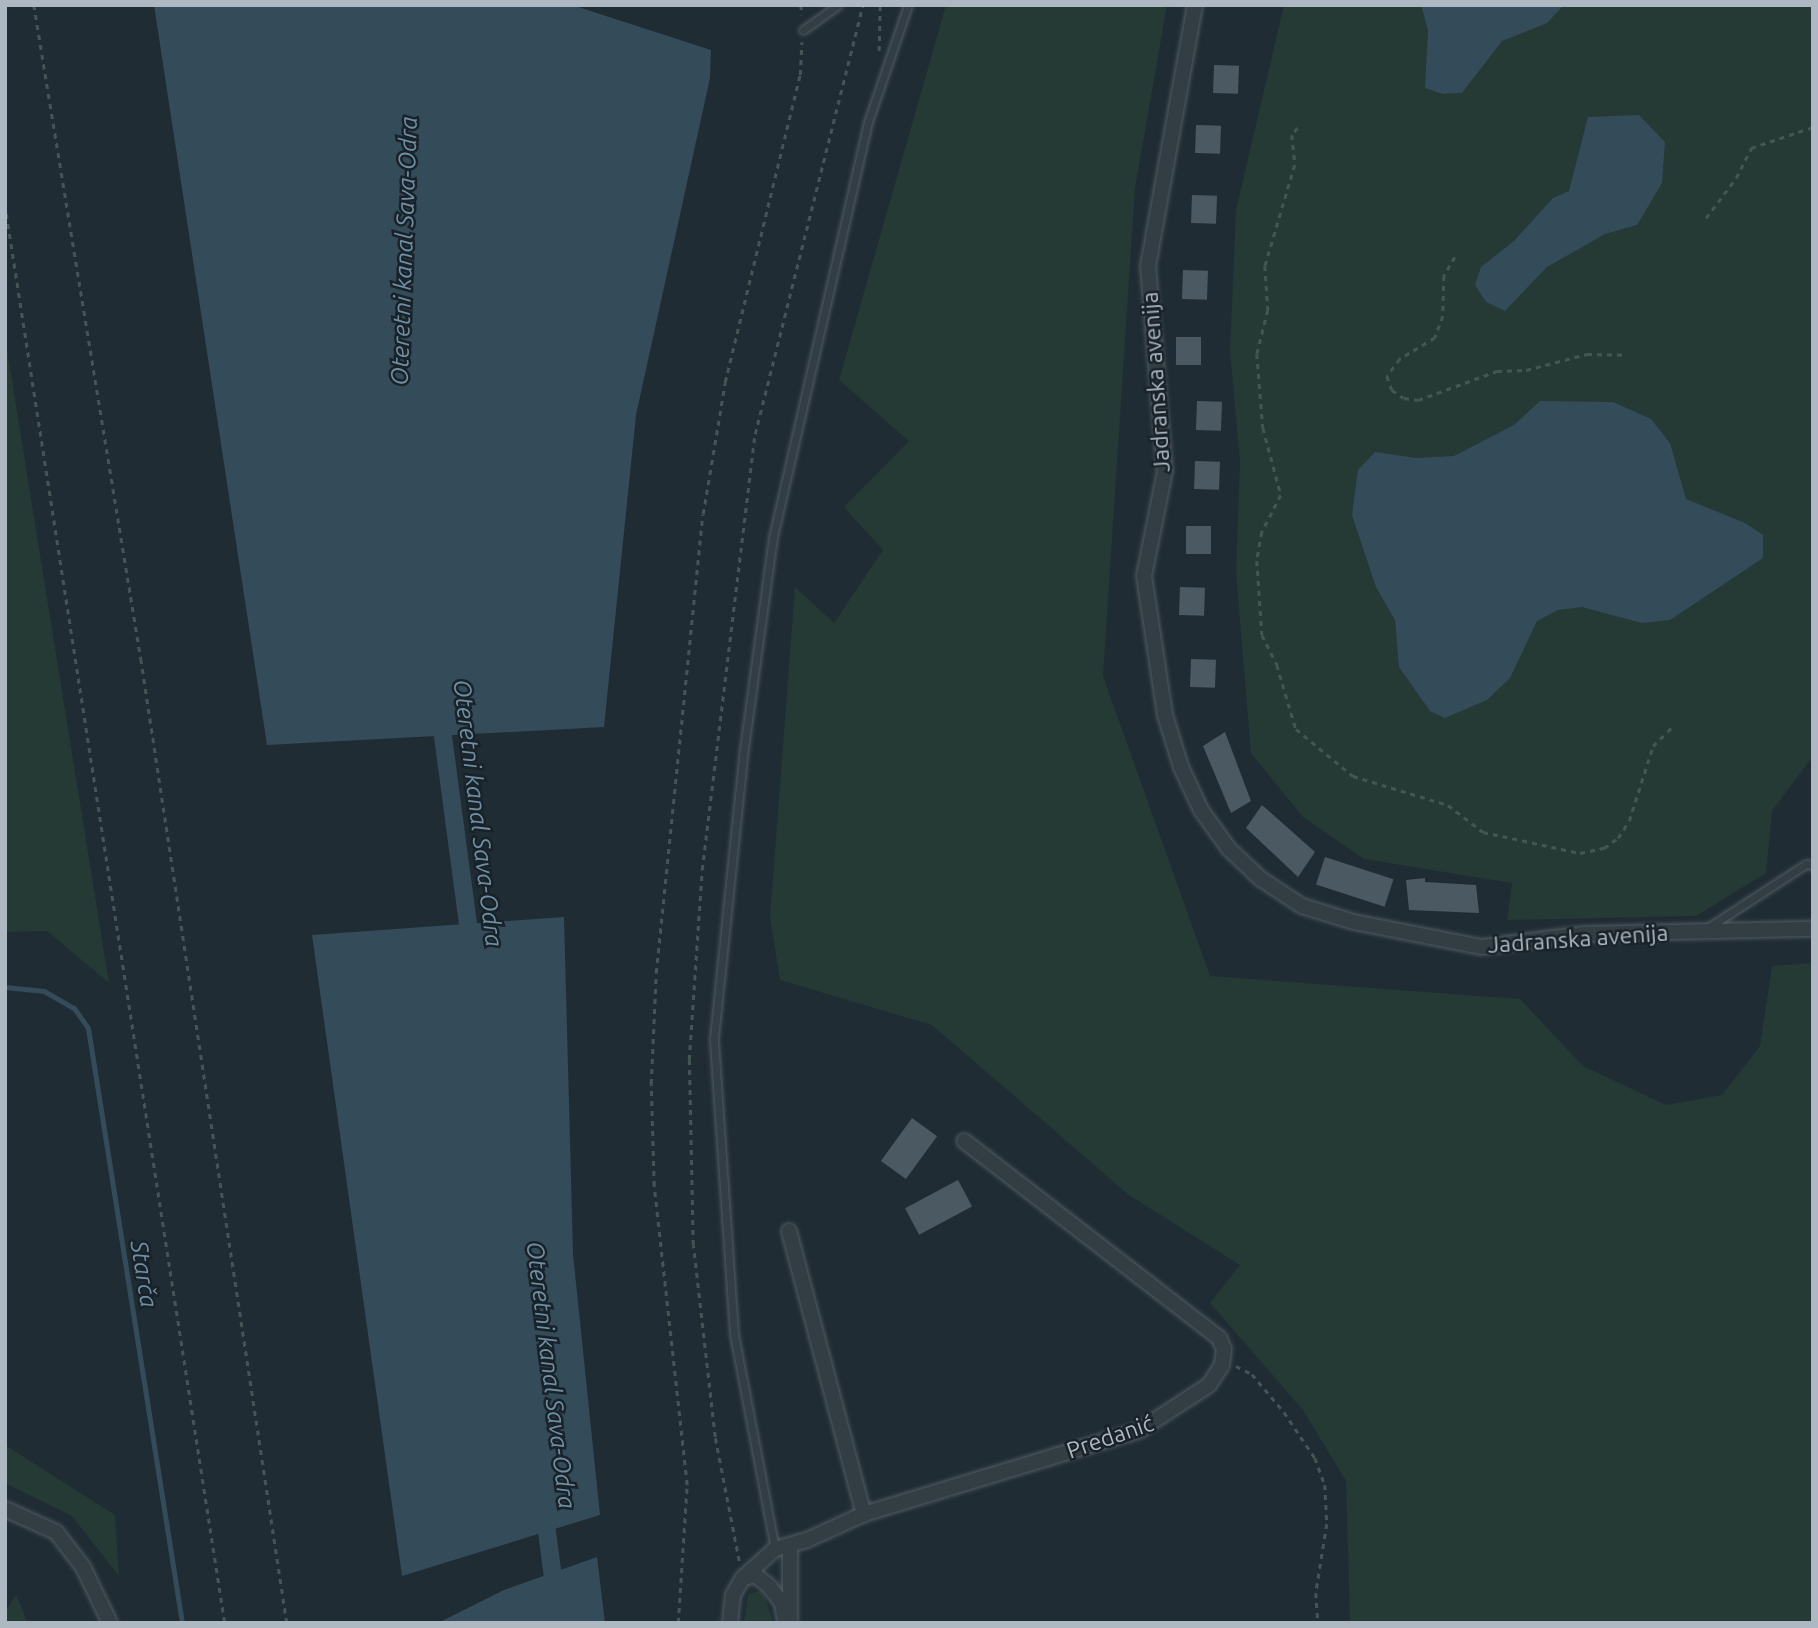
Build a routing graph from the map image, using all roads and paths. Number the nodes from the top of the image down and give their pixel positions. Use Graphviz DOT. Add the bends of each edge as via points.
graph roads {
  1 [pos="34,5"];
  2 [pos="801,5"];
  3 [pos="838,5"];
  4 [pos="880,5"];
  5 [pos="908,5"];
  6 [pos="1195,5"];
  7 [pos="803,30"];
  8 [pos="887,75"];
  9 [pos="1813,127"];
  10 [pos="1298,128"];
  11 [pos="5,204"];
  12 [pos="1706,218"];
  13 [pos="1455,257"];
  14 [pos="1626,355"];
  15 [pos="1674,725"];
  16 [pos="1813,866"];
  17 [pos="1813,929"];
  18 [pos="1703,931"];
  19 [pos="964,1141"];
  20 [pos="789,1231"];
  21 [pos="1222,1365"];
  22 [pos="5,1509"];
  23 [pos="864,1514"];
  24 [pos="790,1547"];
  25 [pos="775,1549"];
  26 [pos="743,1578"];
  27 [pos="110,1623"];
  28 [pos="225,1623"];
  29 [pos="287,1623"];
  30 [pos="678,1623"];
  31 [pos="730,1623"];
  32 [pos="788,1623"];
  33 [pos="1318,1623"];
  1 -- 29 [label="path" via="141,659"];
  2 -- 7 [label="path"];
  3 -- 7 [label="lane"];
  4 -- 8 [label="path" via="879,60"];
  5 -- 8 [label="lane"];
  6 -- 18 [label="street, Jadranska avenija" via="1148,266 1166,471 1144,576 1166,715 1181,767 1201,810 1229,849 1261,879 1303,906 1354,922 1482,947 1584,934"];
  7 -- 30 [label="path" via="800,75 725,382 702,514 656,973 654,1186 687,1485"];
  8 -- 25 [label="lane" via="868,122 773,537 743,756 714,1038 734,1335"];
  9 -- 12 [label="path" via="1751,148 1736,178"];
  10 -- 15 [label="path" via="1292,135 1295,165 1265,266 1268,310 1257,354 1264,428 1281,495 1262,532 1257,561 1262,635 1277,665 1296,729 1353,776 1448,805 1483,832 1580,853 1604,848 1618,838 1629,821 1653,746"];
  11 -- 28 [label="path"];
  13 -- 14 [label="path" via="1444,276 1443,316 1435,338 1401,359 1387,376 1392,390 1404,398 1418,400 1497,372 1526,370 1587,354"];
  16 -- 18 [label="lane" via="1806,864"];
  17 -- 18 [label="street, Jadranska avenija"];
  19 -- 21 [label="street" via="1211,1332 1224,1349"];
  20 -- 23 [label="street"];
  21 -- 23 [label="street, Predanić" via="1209,1385 1140,1430"];
  21 -- 33 [label="path" via="1241,1366 1252,1374 1315,1458 1325,1485 1327,1524 1316,1593"];
  22 -- 27 [label="street" via="56,1532 83,1567"];
  23 -- 24 [label="street, Predanić"];
  24 -- 25 [label="street, Predanić"];
  24 -- 32 [label="street"];
  25 -- 26 [label="street"];
  26 -- 31 [label="street" via="733,1595"];
  26 -- 32 [label="street" via="755,1575 769,1586 782,1603"];
}
